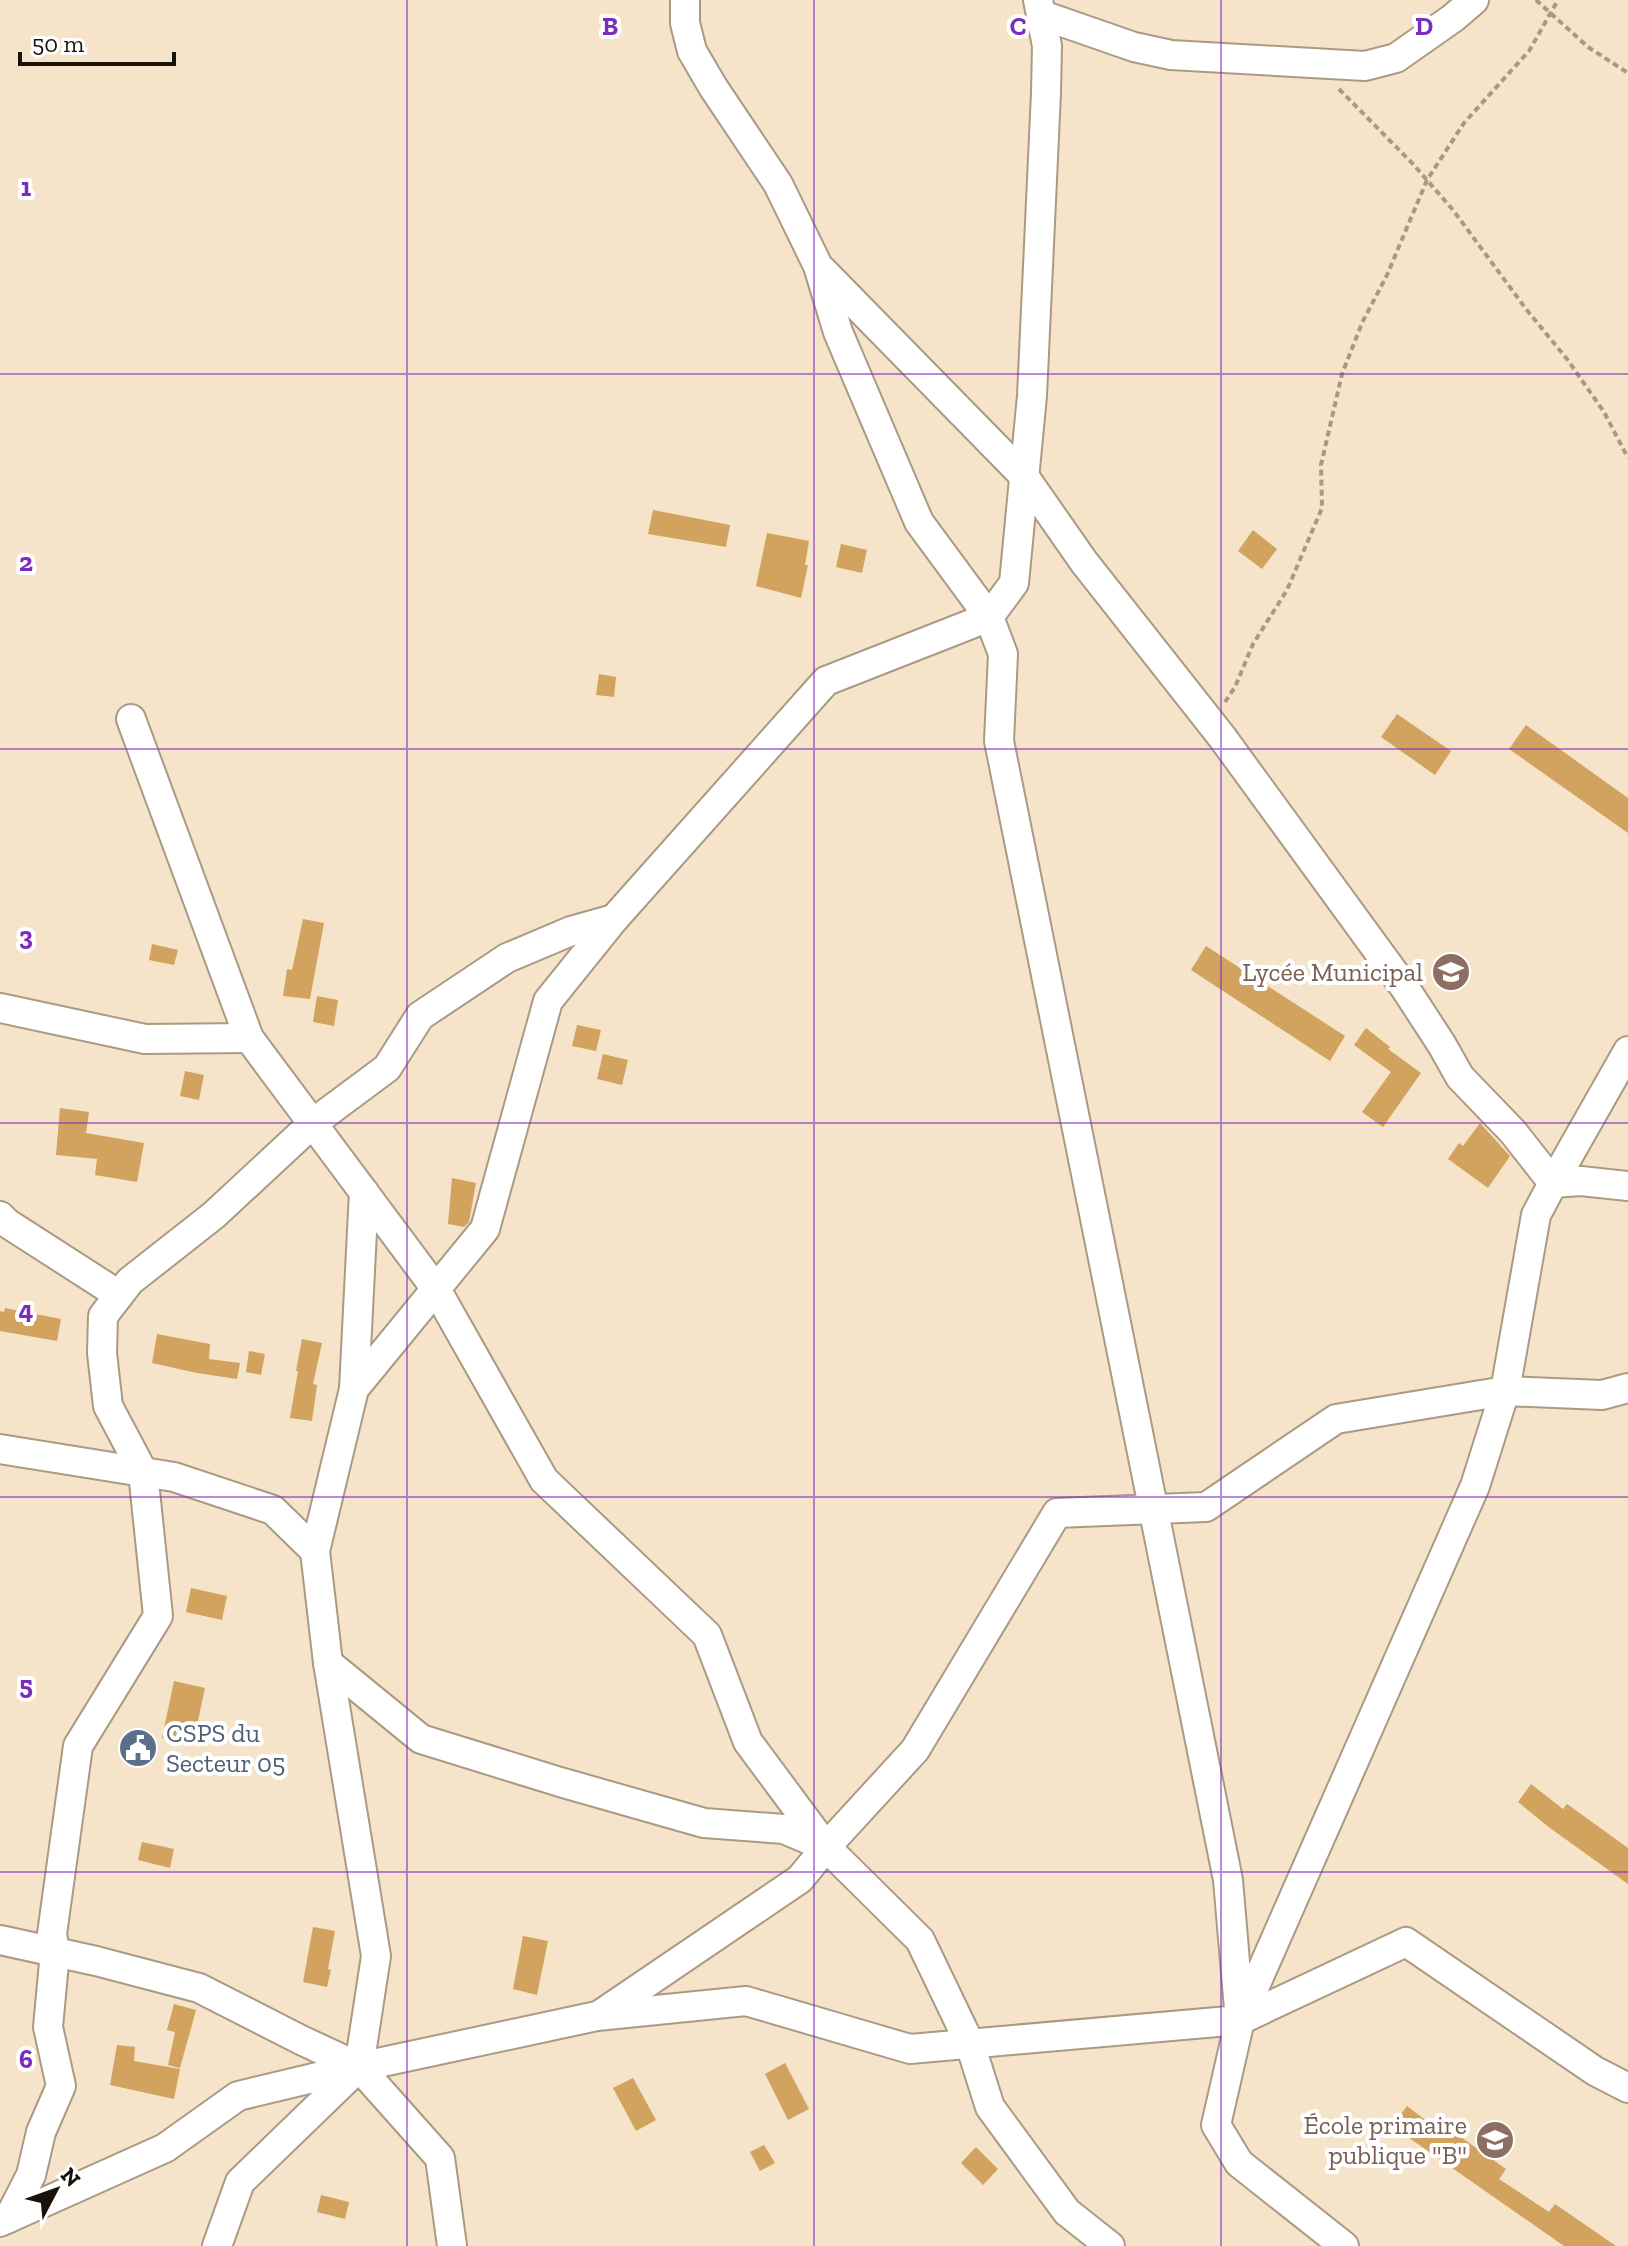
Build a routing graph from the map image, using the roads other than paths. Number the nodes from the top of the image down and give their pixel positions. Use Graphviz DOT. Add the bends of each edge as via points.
graph roads {
  1 [pos="685,0"];
  2 [pos="1474,0"];
  3 [pos="1040,8"];
  4 [pos="818,266"];
  5 [pos="1024,476"];
  6 [pos="989,617"];
  7 [pos="131,719"];
  8 [pos="614,919"];
  9 [pos="0,1008"];
  10 [pos="249,1038"];
  11 [pos="1628,1051"];
  12 [pos="313,1123"];
  13 [pos="1553,1183"];
  14 [pos="1628,1186"];
  15 [pos="364,1192"];
  16 [pos="0,1216"];
  17 [pos="436,1289"];
  18 [pos="119,1295"];
  19 [pos="1628,1388"];
  20 [pos="354,1389"];
  21 [pos="1505,1391"];
  22 [pos="0,1449"];
  23 [pos="143,1472"];
  24 [pos="1153,1509"];
  25 [pos="315,1551"];
  26 [pos="328,1663"];
  27 [pos="826,1847"];
  28 [pos="0,1940"];
  29 [pos="55,1952"];
  30 [pos="597,2016"];
  31 [pos="1240,2020"];
  32 [pos="970,2044"];
  33 [pos="359,2067"];
  34 [pos="1628,2088"];
  35 [pos="4,2220"];
  36 [pos="217,2246"];
  37 [pos="452,2246"];
  38 [pos="1110,2246"];
  39 [pos="1344,2246"];
  1 -- 4 [label="street" via="692,51 778,184"];
  2 -- 3 [label="street" via="1396,58 1365,66 1171,55 1134,47"];
  3 -- 5 [label="street" via="1047,46 1046,93"];
  4 -- 5 [label="street"];
  4 -- 6 [label="street" via="838,332 919,522"];
  5 -- 6 [label="street" via="1014,583"];
  5 -- 13 [label="street" via="1405,988 1460,1077"];
  6 -- 8 [label="street" via="826,681"];
  6 -- 24 [label="street" via="1003,654 999,741"];
  7 -- 10 [label="street"];
  8 -- 12 [label="street" via="507,958 420,1016 387,1068"];
  8 -- 17 [label="street" via="548,1001 485,1229"];
  9 -- 10 [label="street" via="145,1039"];
  10 -- 12 [label="street"];
  11 -- 13 [label="street"];
  12 -- 15 [label="street"];
  12 -- 18 [label="street"];
  13 -- 14 [label="street"];
  13 -- 21 [label="street" via="1536,1215"];
  15 -- 17 [label="street"];
  15 -- 20 [label="street"];
  16 -- 18 [label="street"];
  17 -- 20 [label="street"];
  17 -- 27 [label="street" via="544,1480 707,1635 748,1742"];
  18 -- 23 [label="street" via="103,1316 108,1406"];
  19 -- 21 [label="street" via="1602,1395"];
  20 -- 25 [label="street"];
  21 -- 24 [label="street" via="1336,1419 1206,1507"];
  21 -- 31 [label="street" via="1475,1486"];
  22 -- 23 [label="street"];
  23 -- 25 [label="street" via="273,1510"];
  23 -- 29 [label="street" via="158,1616 78,1746 52,1934"];
  24 -- 27 [label="street" via="1057,1513 915,1750"];
  24 -- 31 [label="street" via="1228,1880"];
  25 -- 26 [label="street"];
  26 -- 27 [label="street" via="421,1739 704,1823 784,1829"];
  26 -- 33 [label="street" via="376,1956"];
  27 -- 30 [label="street" via="800,1879"];
  27 -- 32 [label="street" via="920,1940"];
  28 -- 29 [label="street"];
  29 -- 33 [label="street" via="199,1988"];
  29 -- 35 [label="street" via="48,2027 61,2086 41,2132 31,2175"];
  30 -- 32 [label="street" via="746,2001 910,2049"];
  30 -- 33 [label="street"];
  31 -- 32 [label="street"];
  31 -- 34 [label="street" via="1406,1942"];
  31 -- 39 [label="street" via="1216,2125 1239,2163"];
  32 -- 38 [label="street" via="990,2107 1067,2212"];
  33 -- 35 [label="street" via="238,2096 165,2148"];
  33 -- 36 [label="street" via="240,2182"];
  33 -- 37 [label="street" via="440,2158"];
}
